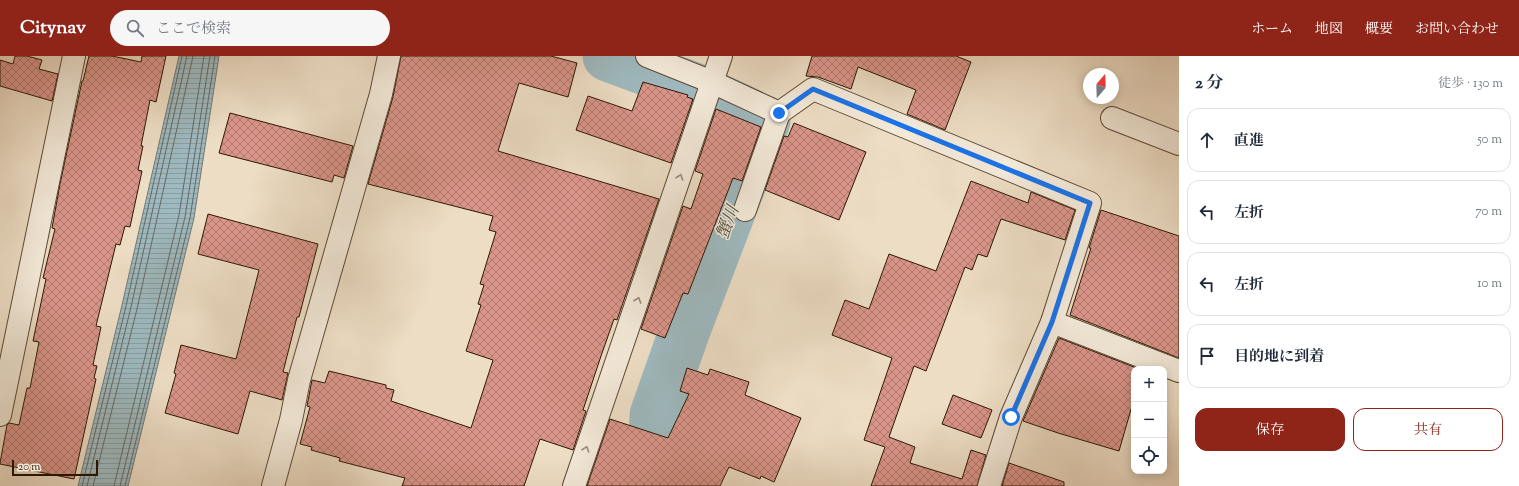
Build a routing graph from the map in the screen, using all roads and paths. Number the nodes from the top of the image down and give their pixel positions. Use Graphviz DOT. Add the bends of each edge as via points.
graph roads {
  1 [pos="74,56"];
  2 [pos="389,56"];
  3 [pos="647,56"];
  4 [pos="721,56"];
  5 [pos="712,82"];
  6 [pos="779,113"];
  7 [pos="1112,118"];
  8 [pos="1179,144"];
  9 [pos="745,210"];
  10 [pos="1052,322"];
  11 [pos="1179,371"];
  12 [pos="0,415"];
  13 [pos="273,486"];
  14 [pos="574,486"];
  15 [pos="989,486"];
  1 -- 12 [label="street"];
  2 -- 13 [label="street" via="299,380"];
  3 -- 5 [label="street"];
  4 -- 5 [label="street"];
  5 -- 6 [label="street"];
  14 -- 5 [label="street, one-way"];
  6 -- 9 [label="street"];
  6 -- 10 [label="street" via="813,89 1090,203"];
  7 -- 8 [label="street"];
  10 -- 11 [label="street"];
  10 -- 15 [label="street" via="1011,417"];
}
